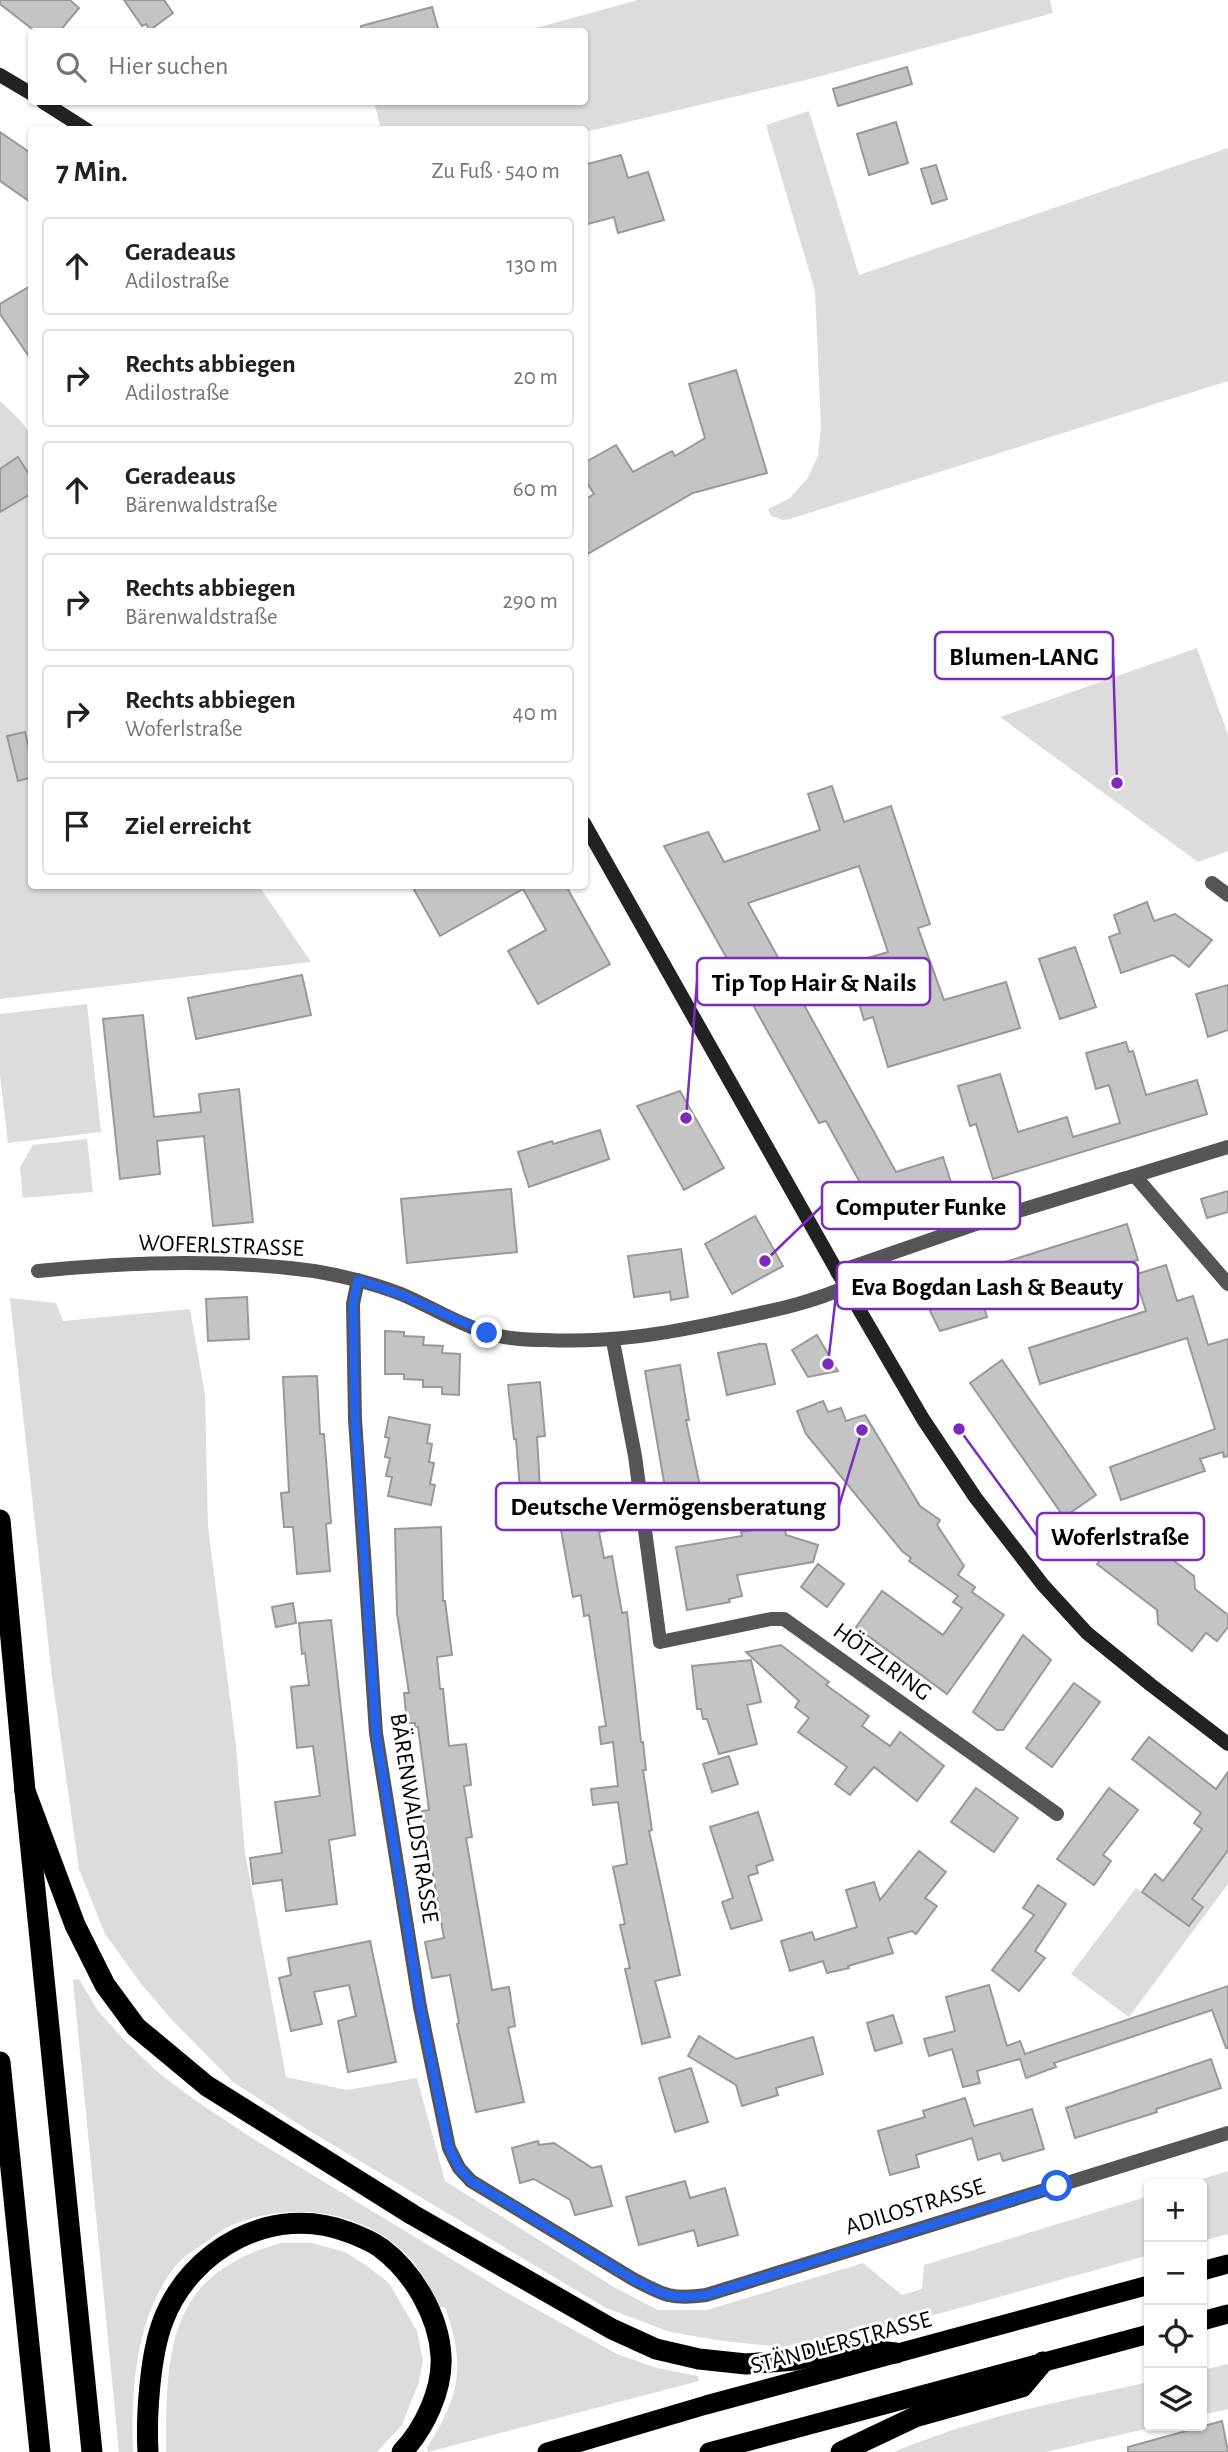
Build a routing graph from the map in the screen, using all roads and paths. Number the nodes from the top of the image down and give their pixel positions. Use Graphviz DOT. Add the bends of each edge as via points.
graph roads {
  1 [pos="0,75"];
  2 [pos="28,92"];
  3 [pos="48,105"];
  4 [pos="81,126"];
  5 [pos="588,830"];
  6 [pos="1212,883"];
  7 [pos="1228,895"];
  8 [pos="1228,1147"];
  9 [pos="1130,1177"];
  10 [pos="38,1271"];
  11 [pos="837,1272"];
  12 [pos="358,1280"];
  13 [pos="1228,1284"];
  14 [pos="846,1287"];
  15 [pos="613,1341"];
  16 [pos="0,1520"];
  17 [pos="1228,1744"];
  18 [pos="25,1791"];
  19 [pos="1057,1815"];
  20 [pos="0,2062"];
  21 [pos="1228,2133"];
  22 [pos="1228,2264"];
  23 [pos="618,2269"];
  24 [pos="1207,2270"];
  25 [pos="1144,2286"];
  26 [pos="1228,2314"];
  27 [pos="1207,2320"];
  28 [pos="1144,2335"];
  29 [pos="896,2353"];
  30 [pos="1044,2362"];
  31 [pos="40,2452"];
  32 [pos="92,2452"];
  33 [pos="148,2452"];
  34 [pos="402,2452"];
  35 [pos="547,2452"];
  36 [pos="709,2452"];
  37 [pos="841,2452"];
  1 -- 2 [label="main road"];
  3 -- 4 [label="main road"];
  5 -- 11 [label="main road"];
  6 -- 7 [label="street"];
  8 -- 9 [label="street"];
  9 -- 11 [label="street"];
  9 -- 13 [label="street"];
  10 -- 12 [label="street, WOFERLSTRASSE" via="240,1265"];
  11 -- 14 [label="main road"];
  12 -- 15 [label="street, WOFERLSTRASSE" via="487,1333 514,1339"];
  12 -- 23 [label="street, BÄRENWALDSTRASSE" via="353,1304 355,1419 375,1722 418,1995 449,2148 471,2181"];
  14 -- 15 [label="street, WOFERLSTRASSE" via="802,1304"];
  14 -- 17 [label="main road" via="923,1419 1043,1586 1087,1633"];
  15 -- 19 [label="street, HÖTZLRING" via="635,1457 660,1642 784,1619"];
  16 -- 18 [label="highway"];
  18 -- 29 [label="highway" via="75,1925 105,1985 136,2027 207,2086 413,2215 612,2329 656,2349 746,2364 795,2360 848,2348"];
  18 -- 32 [label="highway"];
  20 -- 31 [label="highway"];
  21 -- 23 [label="street, ADILOSTRASSE" via="706,2295 681,2299 658,2293"];
  22 -- 24 [label="highway"];
  25 -- 29 [label="highway, STÄNDLERSTRASSE"];
  26 -- 27 [label="highway"];
  28 -- 30 [label="highway"];
  29 -- 35 [label="highway, STÄNDLERSTRASSE"];
  30 -- 36 [label="highway"];
  30 -- 37 [label="highway" via="1021,2386 915,2417"];
  33 -- 34 [label="highway" via="153,2364 162,2322 187,2278 209,2255 234,2239 280,2224 305,2222 336,2227 380,2247 410,2278 433,2320 442,2357 434,2399 415,2438"];
}
